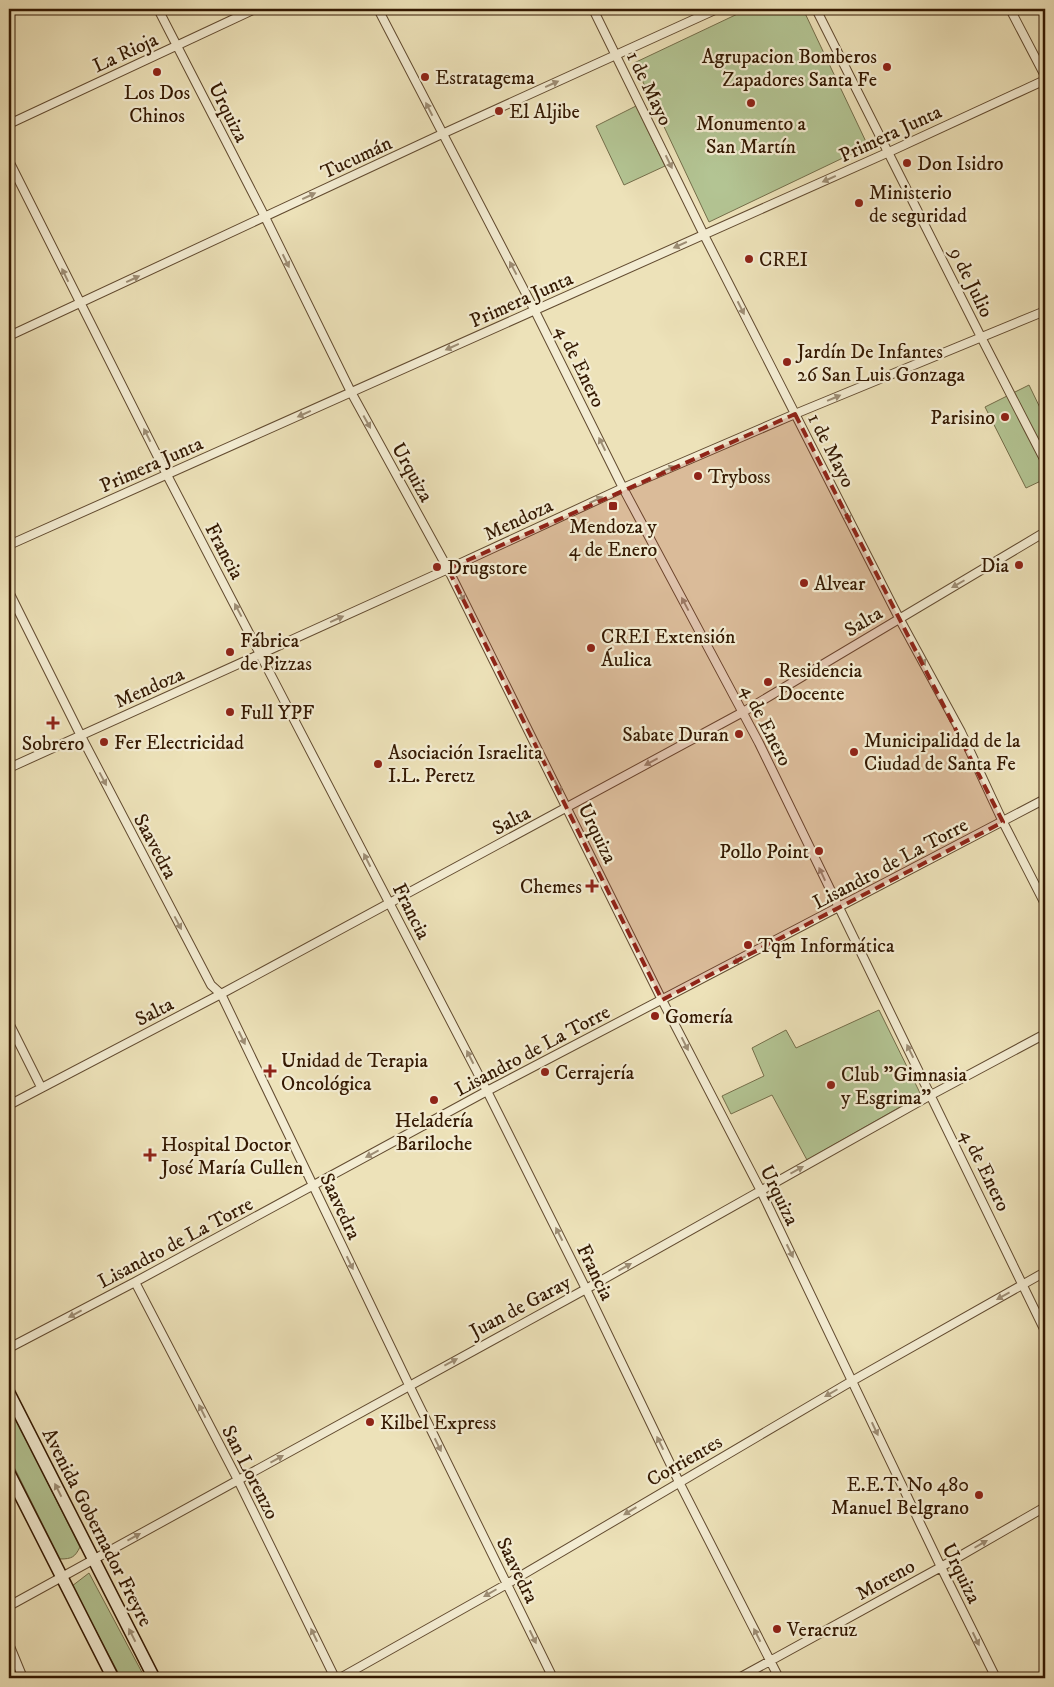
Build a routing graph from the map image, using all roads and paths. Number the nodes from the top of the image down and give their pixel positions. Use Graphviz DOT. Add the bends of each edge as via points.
graph roads {
  1 [pos="158,9"];
  2 [pos="255,9"];
  3 [pos="378,9"];
  4 [pos="593,9"];
  5 [pos="717,9"];
  6 [pos="816,9"];
  7 [pos="1010,9"];
  8 [pos="177,46"];
  9 [pos="617,55"];
  10 [pos="1045,78"];
  11 [pos="9,124"];
  12 [pos="442,134"];
  13 [pos="889,152"];
  14 [pos="9,161"];
  15 [pos="265,217"];
  16 [pos="704,235"];
  17 [pos="79,304"];
  18 [pos="535,311"];
  19 [pos="1045,311"];
  20 [pos="9,336"];
  21 [pos="981,337"];
  22 [pos="351,392"];
  23 [pos="795,414"];
  24 [pos="1045,461"];
  25 [pos="167,475"];
  26 [pos="623,488"];
  27 [pos="1045,532"];
  28 [pos="9,546"];
  29 [pos="448,569"];
  30 [pos="9,592"];
  31 [pos="899,618"];
  32 [pos="261,653"];
  33 [pos="743,712"];
  34 [pos="81,736"];
  35 [pos="9,768"];
  36 [pos="1045,799"];
  37 [pos="568,808"];
  38 [pos="1003,822"];
  39 [pos="390,903"];
  40 [pos="1045,904"];
  41 [pos="838,908"];
  42 [pos="221,994"];
  43 [pos="662,1000"];
  44 [pos="9,1023"];
  45 [pos="1045,1034"];
  46 [pos="41,1087"];
  47 [pos="487,1091"];
  48 [pos="932,1095"];
  49 [pos="9,1105"];
  50 [pos="313,1186"];
  51 [pos="761,1191"];
  52 [pos="1045,1272"];
  53 [pos="135,1282"];
  54 [pos="1022,1285"];
  55 [pos="586,1289"];
  56 [pos="1045,1331"];
  57 [pos="9,1348"];
  58 [pos="852,1380"];
  59 [pos="408,1385"];
  60 [pos="9,1393"];
  61 [pos="9,1473"];
  62 [pos="238,1480"];
  63 [pos="679,1482"];
  64 [pos="1045,1507"];
  65 [pos="93,1560"];
  66 [pos="941,1567"];
  67 [pos="61,1578"];
  68 [pos="507,1584"];
  69 [pos="9,1606"];
  70 [pos="9,1644"];
  71 [pos="770,1660"];
  72 [pos="23,1678"];
  73 [pos="113,1678"];
  74 [pos="154,1678"];
  75 [pos="335,1678"];
  76 [pos="340,1678"];
  77 [pos="553,1678"];
  78 [pos="739,1678"];
  79 [pos="779,1678"];
  80 [pos="996,1678"];
  1 -- 8 [label="street, Urquiza"];
  2 -- 8 [label="street, La Rioja"];
  12 -- 3 [label="street, 4 de Enero, one-way"];
  4 -- 9 [label="street, 1 de Mayo"];
  5 -- 9 [label="street, Tucumán"];
  6 -- 13 [label="street, 9 de Julio"];
  7 -- 10 [label="street"];
  8 -- 11 [label="street, La Rioja"];
  8 -- 15 [label="street, Urquiza"];
  12 -- 9 [label="street, Tucumán, one-way"];
  9 -- 16 [label="street, 1 de Mayo, one-way"];
  10 -- 13 [label="street, Primera Junta"];
  15 -- 12 [label="street, Tucumán, one-way"];
  18 -- 12 [label="street, 4 de Enero, one-way"];
  13 -- 16 [label="street, Primera Junta, one-way"];
  13 -- 21 [label="street, 9 de Julio"];
  17 -- 14 [label="street, Francia, one-way"];
  17 -- 15 [label="street, Tucumán, one-way"];
  15 -- 22 [label="street, Urquiza, one-way"];
  16 -- 18 [label="street, Primera Junta, one-way"];
  16 -- 23 [label="street, 1 de Mayo, one-way"];
  17 -- 20 [label="street, Tucumán"];
  25 -- 17 [label="street, Francia, one-way"];
  18 -- 22 [label="street, Primera Junta, one-way"];
  26 -- 18 [label="street, 4 de Enero, one-way"];
  19 -- 21 [label="street, Mendoza"];
  23 -- 21 [label="street, Mendoza, one-way"];
  21 -- 24 [label="street, 9 de Julio"];
  22 -- 25 [label="street, Primera Junta, one-way"];
  22 -- 29 [label="street, Urquiza, one-way"];
  26 -- 23 [label="street, Mendoza, one-way"];
  23 -- 31 [label="street, 1 de Mayo, one-way"];
  25 -- 28 [label="street, Primera Junta"];
  32 -- 25 [label="street, Francia, one-way"];
  29 -- 26 [label="street, Mendoza, one-way"];
  33 -- 26 [label="street, 4 de Enero, one-way"];
  27 -- 31 [label="street, Salta, one-way"];
  32 -- 29 [label="street, Mendoza, one-way"];
  29 -- 37 [label="street, Urquiza, one-way"];
  30 -- 34 [label="street, Saavedra"];
  31 -- 33 [label="street, Salta"];
  31 -- 38 [label="street, 1 de Mayo, one-way" via="960,732"];
  32 -- 34 [label="street, Mendoza"];
  39 -- 32 [label="street, Francia, one-way"];
  33 -- 37 [label="street, Salta, one-way"];
  41 -- 33 [label="street, 4 de Enero, one-way"];
  34 -- 35 [label="street, Mendoza"];
  34 -- 42 [label="street, Saavedra, one-way" via="211,985"];
  36 -- 38 [label="street, Lisandro de La Torre"];
  37 -- 39 [label="street, Salta"];
  37 -- 43 [label="street, Urquiza"];
  38 -- 40 [label="street, 1 de Mayo"];
  38 -- 41 [label="street, Lisandro de La Torre"];
  39 -- 42 [label="street, Salta"];
  47 -- 39 [label="street, Francia, one-way"];
  41 -- 43 [label="street, Lisandro de La Torre, one-way"];
  48 -- 41 [label="street, 4 de Enero, one-way"];
  42 -- 46 [label="street, Salta"];
  42 -- 50 [label="street, Saavedra, one-way"];
  43 -- 47 [label="street, Lisandro de La Torre"];
  43 -- 51 [label="street, Urquiza, one-way"];
  44 -- 46 [label="street"];
  45 -- 48 [label="street, Juan de Garay"];
  46 -- 49 [label="street, Salta"];
  47 -- 50 [label="street, Lisandro de La Torre, one-way"];
  55 -- 47 [label="street, Francia, one-way"];
  51 -- 48 [label="street, Juan de Garay, one-way"];
  48 -- 54 [label="street, 4 de Enero"];
  50 -- 53 [label="street, Lisandro de La Torre"];
  50 -- 59 [label="street, Saavedra, one-way"];
  55 -- 51 [label="street, Juan de Garay, one-way"];
  51 -- 58 [label="street, Urquiza, one-way"];
  52 -- 54 [label="street, Corrientes"];
  53 -- 57 [label="street, Lisandro de La Torre, one-way"];
  62 -- 53 [label="street, San Lorenzo, one-way"];
  54 -- 56 [label="street, 4 de Enero"];
  54 -- 58 [label="street, Corrientes, one-way"];
  59 -- 55 [label="street, Juan de Garay, one-way"];
  63 -- 55 [label="street, Francia, one-way"];
  58 -- 63 [label="street, Corrientes, one-way"];
  58 -- 66 [label="street, Urquiza, one-way"];
  62 -- 59 [label="street, Juan de Garay, one-way"];
  59 -- 68 [label="street, Saavedra, one-way"];
  65 -- 60 [label="main road, Avenida Gobernador Freyre, one-way"];
  61 -- 67 [label="main road"];
  65 -- 62 [label="street, Juan de Garay, one-way"];
  75 -- 62 [label="street, San Lorenzo, one-way"];
  63 -- 68 [label="street, Corrientes, one-way"];
  71 -- 63 [label="street, Francia, one-way"];
  66 -- 64 [label="street, Moreno, one-way"];
  65 -- 67 [label="street, Juan de Garay"];
  74 -- 65 [label="main road, Avenida Gobernador Freyre, one-way"];
  66 -- 71 [label="street, Moreno"];
  66 -- 80 [label="street, Urquiza, one-way"];
  67 -- 69 [label="street, Juan de Garay"];
  67 -- 73 [label="main road"];
  68 -- 76 [label="street, Corrientes, one-way"];
  68 -- 77 [label="street, Saavedra, one-way"];
  70 -- 72 [label="street"];
  71 -- 78 [label="street, Moreno"];
  71 -- 79 [label="street, Francia"];
}
